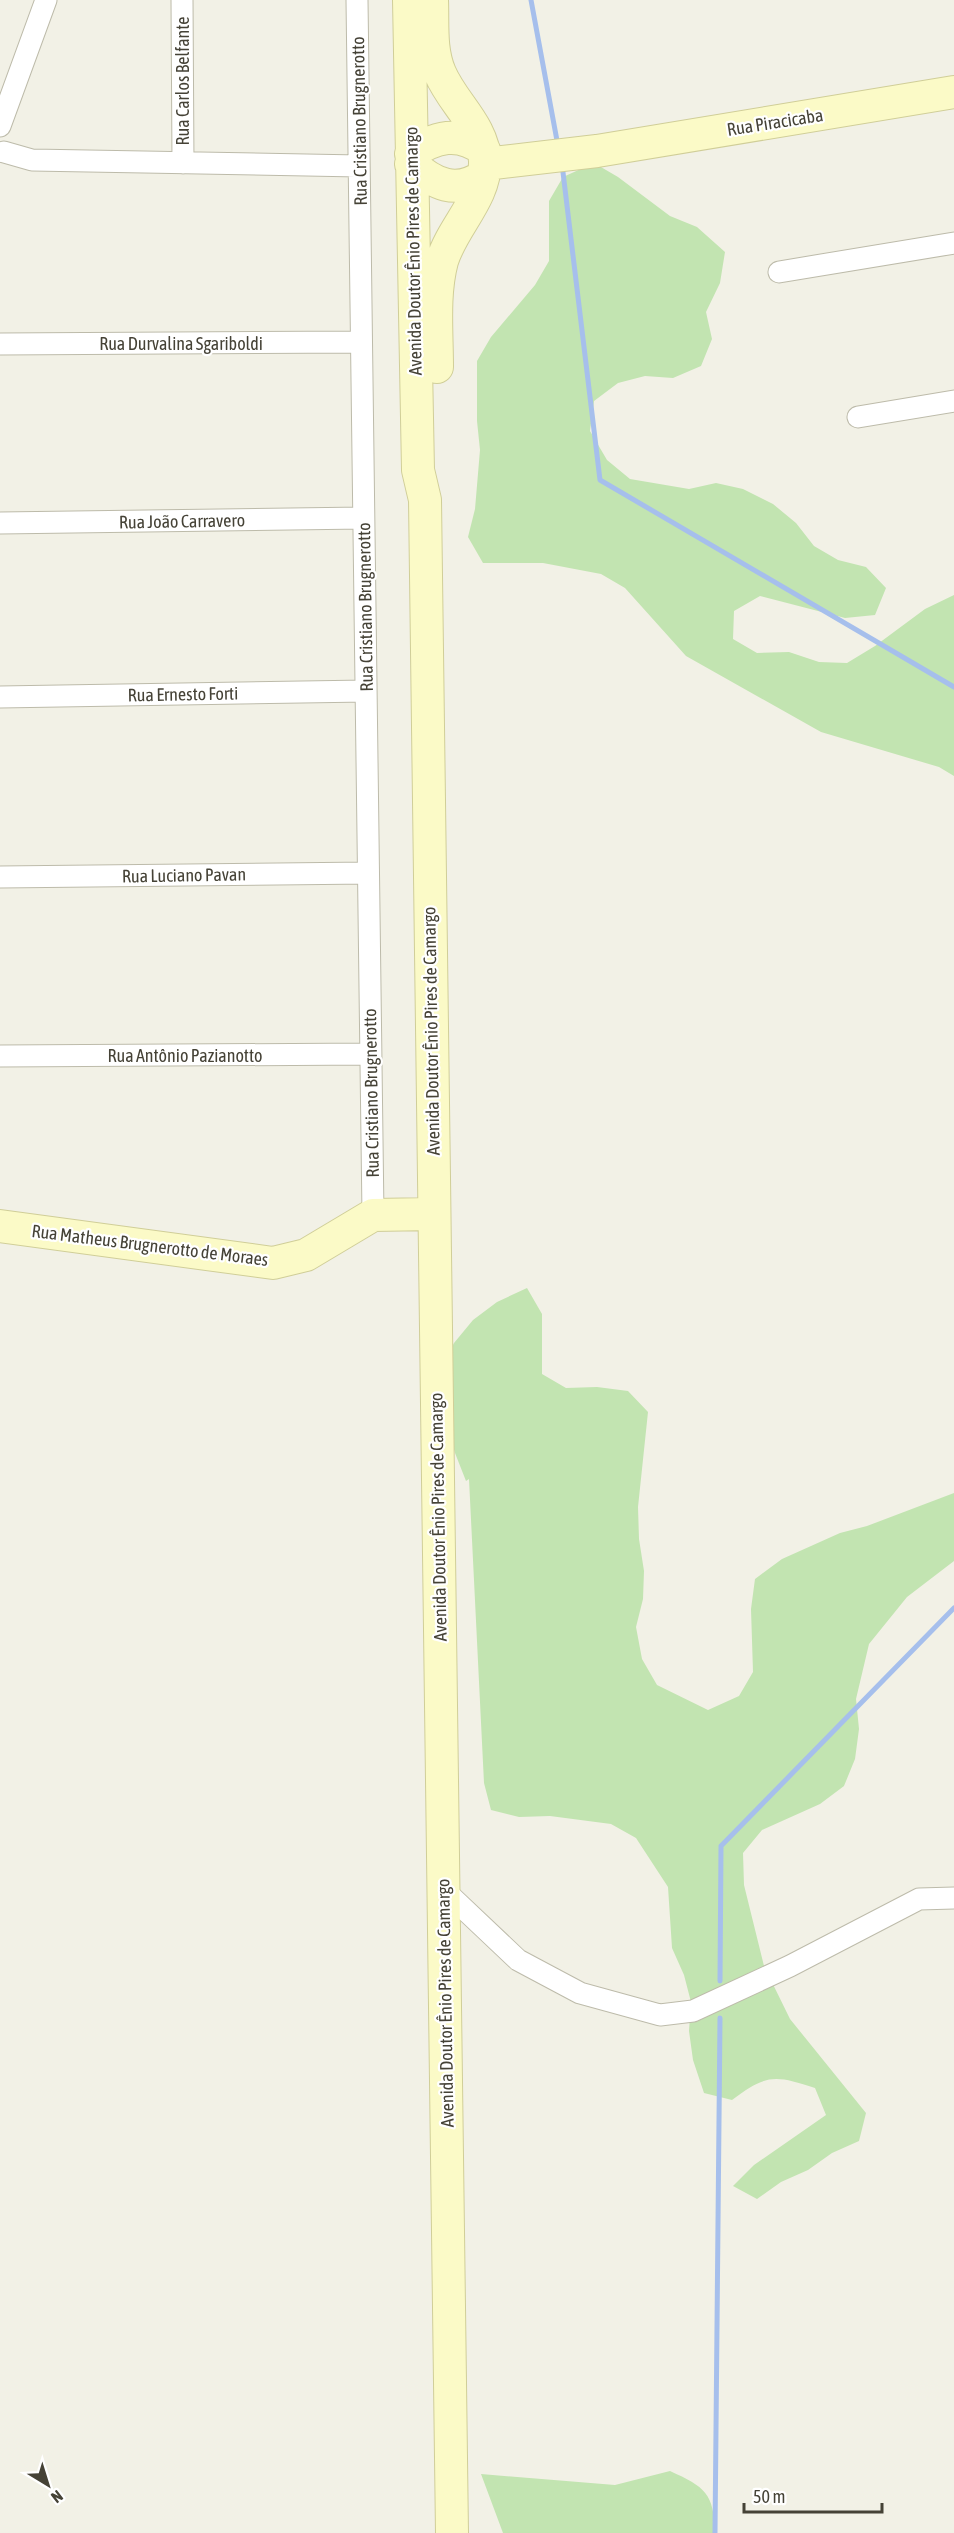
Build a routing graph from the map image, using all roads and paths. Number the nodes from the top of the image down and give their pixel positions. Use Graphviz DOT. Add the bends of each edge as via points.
graph roads {
  1 [pos="46,0"];
  2 [pos="182,0"];
  3 [pos="357,0"];
  4 [pos="409,0"];
  5 [pos="432,0"];
  6 [pos="954,92"];
  7 [pos="0,126"];
  8 [pos="1,147"];
  9 [pos="411,159"];
  10 [pos="183,163"];
  11 [pos="484,163"];
  12 [pos="359,166"];
  13 [pos="954,243"];
  14 [pos="779,272"];
  15 [pos="361,342"];
  16 [pos="0,344"];
  17 [pos="954,401"];
  18 [pos="858,417"];
  19 [pos="425,500"];
  20 [pos="363,518"];
  21 [pos="0,523"];
  22 [pos="366,691"];
  23 [pos="0,697"];
  24 [pos="368,873"];
  25 [pos="0,877"];
  26 [pos="370,1054"];
  27 [pos="0,1056"];
  28 [pos="373,1215"];
  29 [pos="433,1215"];
  30 [pos="0,1226"];
  31 [pos="443,1888"];
  32 [pos="954,1898"];
  33 [pos="452,2533"];
  1 -- 7 [label="street"];
  2 -- 10 [label="street, Rua Carlos Belfante"];
  3 -- 12 [label="street, Rua Cristiano Brugnerotto"];
  4 -- 9 [label="main road, Avenida Doutor Ênio Pires de Camargo"];
  5 -- 11 [label="main road" via="433,46 439,70 474,124"];
  6 -- 11 [label="main road, Rua Piracicaba" via="597,151"];
  8 -- 10 [label="street" via="32,160"];
  9 -- 11 [label="main road" via="430,141 450,137 469,141"];
  9 -- 11 [label="main road" via="428,178 448,186 467,185"];
  9 -- 19 [label="main road, Avenida Doutor Ênio Pires de Camargo" via="418,470"];
  10 -- 12 [label="street"];
  11 -- 19 [label="main road, Avenida Doutor Ênio Pires de Camargo" via="475,199 449,243 438,278 437,471"];
  12 -- 15 [label="street, Rua Cristiano Brugnerotto"];
  13 -- 14 [label="street"];
  15 -- 16 [label="street, Rua Durvalina Sgariboldi"];
  15 -- 20 [label="street, Rua Cristiano Brugnerotto"];
  17 -- 18 [label="street"];
  19 -- 29 [label="main road, Avenida Doutor Ênio Pires de Camargo"];
  20 -- 21 [label="street, Rua João Carravero"];
  20 -- 22 [label="street, Rua Cristiano Brugnerotto"];
  22 -- 23 [label="street, Rua Ernesto Forti"];
  22 -- 24 [label="street, Rua Cristiano Brugnerotto"];
  24 -- 25 [label="street, Rua Luciano Pavan"];
  24 -- 26 [label="street, Rua Cristiano Brugnerotto"];
  26 -- 27 [label="street, Rua Antônio Pazianotto"];
  26 -- 28 [label="street, Rua Cristiano Brugnerotto"];
  28 -- 29 [label="main road"];
  28 -- 30 [label="main road, Rua Matheus Brugnerotto de Moraes" via="306,1255 273,1263"];
  29 -- 31 [label="main road, Avenida Doutor Ênio Pires de Camargo"];
  31 -- 32 [label="street" via="518,1960 580,1993 660,2015 693,2012 919,1899"];
  31 -- 33 [label="main road, Avenida Doutor Ênio Pires de Camargo"];
}
